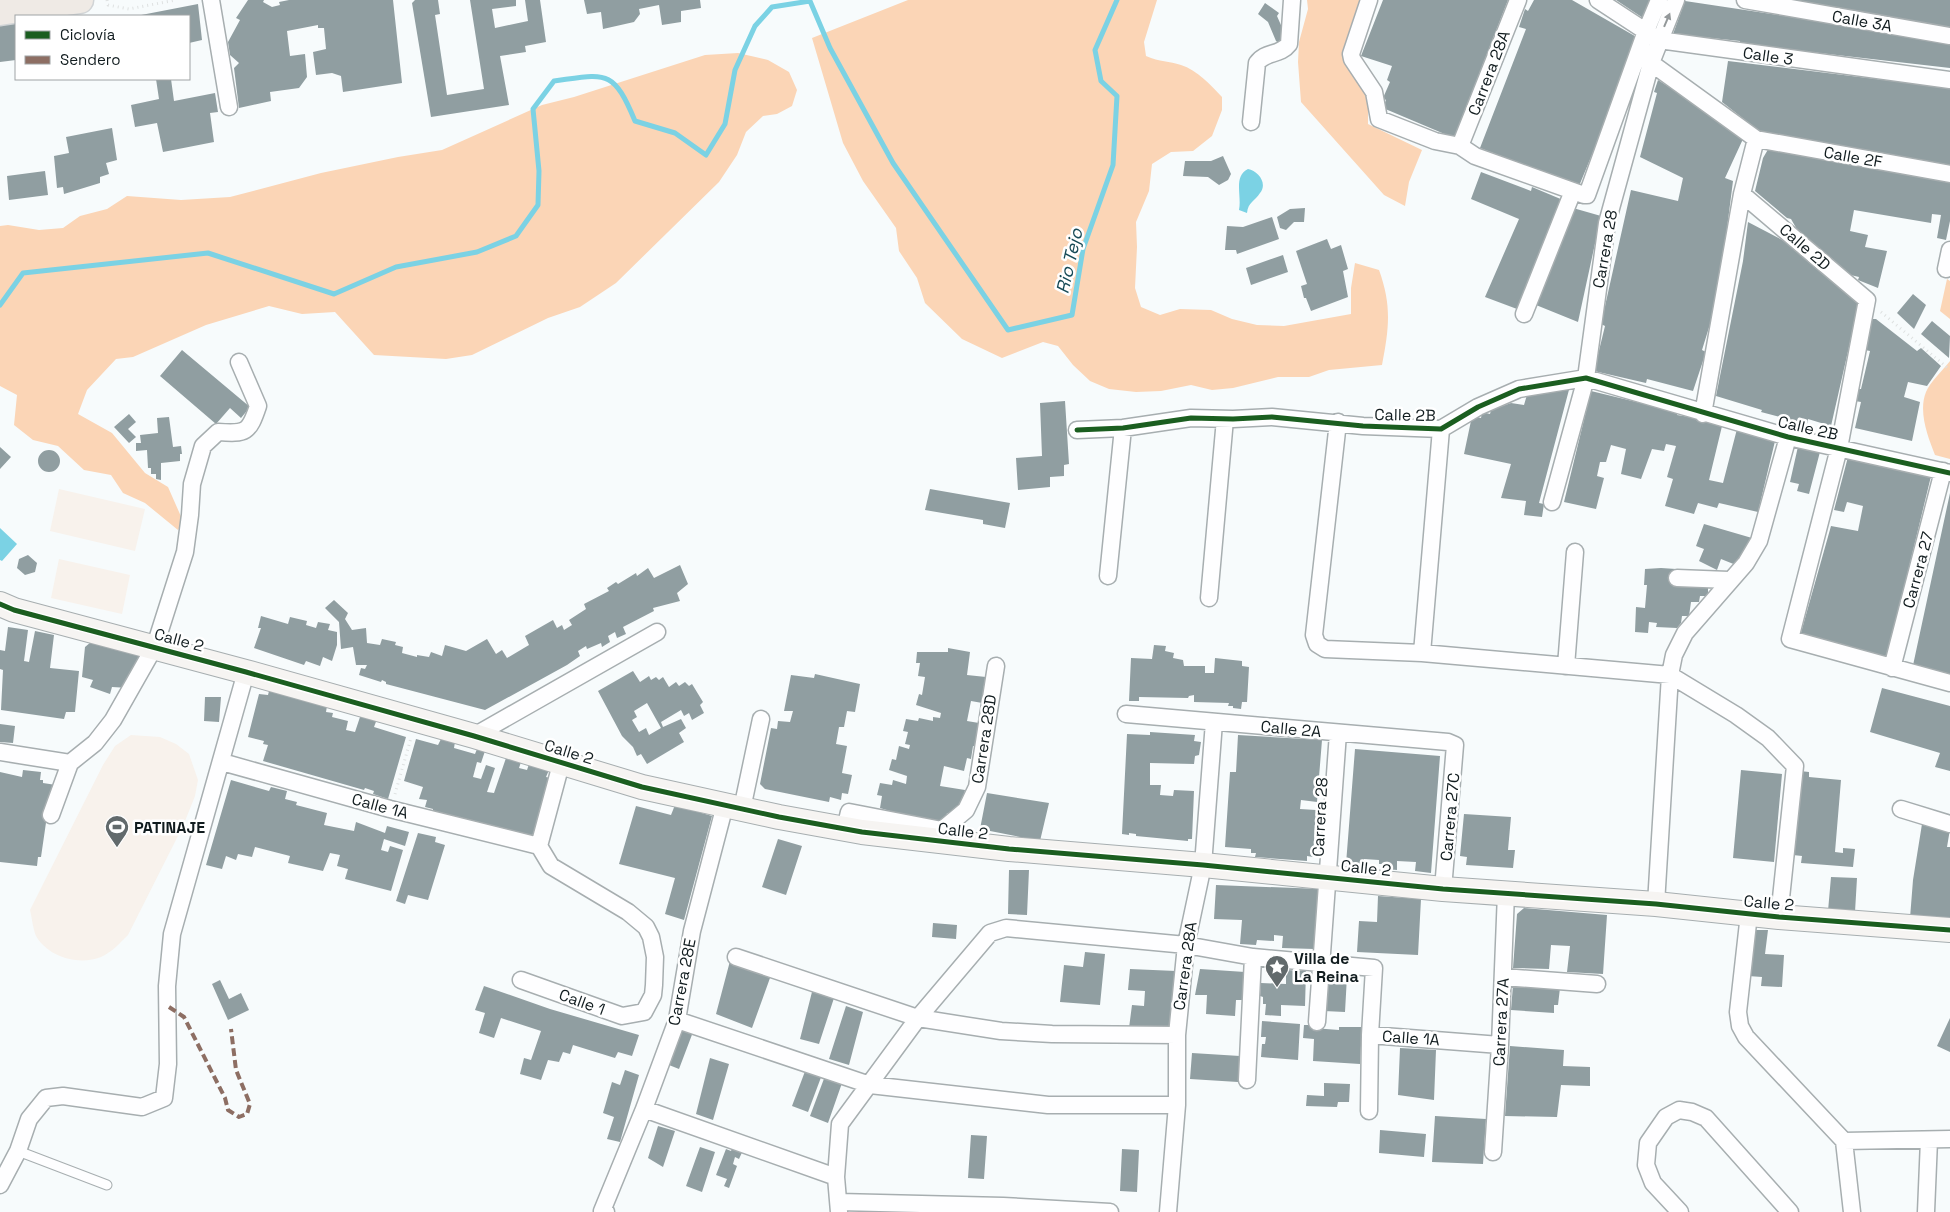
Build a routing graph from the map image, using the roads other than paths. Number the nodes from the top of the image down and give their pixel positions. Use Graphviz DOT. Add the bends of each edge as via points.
graph roads {
  1 [pos="80,0"];
  2 [pos="210,0"];
  3 [pos="1292,0"];
  4 [pos="1369,0"];
  5 [pos="1518,0"];
  6 [pos="1598,0"];
  7 [pos="1659,0"];
  8 [pos="1676,0"];
  9 [pos="1745,0"];
  10 [pos="0,12"];
  11 [pos="1652,36"];
  12 [pos="1950,36"];
  13 [pos="1651,63"];
  14 [pos="1950,80"];
  15 [pos="229,107"];
  16 [pos="1251,122"];
  17 [pos="1756,139"];
  18 [pos="1460,146"];
  19 [pos="1950,174"];
  20 [pos="1578,193"];
  21 [pos="1742,194"];
  22 [pos="1950,250"];
  23 [pos="1946,269"];
  24 [pos="1524,314"];
  25 [pos="239,362"];
  26 [pos="1586,378"];
  27 [pos="1703,414"];
  28 [pos="1225,419"];
  29 [pos="1338,422"];
  30 [pos="1122,428"];
  31 [pos="1441,429"];
  32 [pos="1077,430"];
  33 [pos="1788,438"];
  34 [pos="1839,448"];
  35 [pos="1947,472"];
  36 [pos="1552,502"];
  37 [pos="1575,552"];
  38 [pos="1108,576"];
  39 [pos="1677,578"];
  40 [pos="1729,580"];
  41 [pos="1209,598"];
  42 [pos="0,604"];
  43 [pos="657,632"];
  44 [pos="154,646"];
  45 [pos="1422,653"];
  46 [pos="996,666"];
  47 [pos="1566,666"];
  48 [pos="1892,668"];
  49 [pos="246,672"];
  50 [pos="1670,675"];
  51 [pos="1950,683"];
  52 [pos="1126,714"];
  53 [pos="761,719"];
  54 [pos="1214,722"];
  55 [pos="1338,733"];
  56 [pos="474,736"];
  57 [pos="1455,745"];
  58 [pos="0,752"];
  59 [pos="70,762"];
  60 [pos="222,762"];
  61 [pos="561,764"];
  62 [pos="733,807"];
  63 [pos="1900,809"];
  64 [pos="51,815"];
  65 [pos="1950,824"];
  66 [pos="858,826"];
  67 [pos="539,846"];
  68 [pos="1203,865"];
  69 [pos="1329,877"];
  70 [pos="1443,889"];
  71 [pos="1506,893"];
  72 [pos="1656,904"];
  73 [pos="1749,914"];
  74 [pos="1778,917"];
  75 [pos="1950,930"];
  76 [pos="1186,945"];
  77 [pos="1253,956"];
  78 [pos="736,957"];
  79 [pos="1321,962"];
  80 [pos="1503,977"];
  81 [pos="521,980"];
  82 [pos="1597,984"];
  83 [pos="918,1018"];
  84 [pos="676,1020"];
  85 [pos="1317,1022"];
  86 [pos="1177,1035"];
  87 [pos="1370,1035"];
  88 [pos="1500,1045"];
  89 [pos="1247,1080"];
  90 [pos="870,1085"];
  91 [pos="1178,1105"];
  92 [pos="644,1109"];
  93 [pos="1369,1111"];
  94 [pos="1950,1139"];
  95 [pos="1929,1140"];
  96 [pos="1844,1141"];
  97 [pos="18,1151"];
  98 [pos="1493,1152"];
  99 [pos="836,1177"];
  100 [pos="0,1185"];
  101 [pos="107,1185"];
  102 [pos="839,1207"];
  103 [pos="604,1211"];
  104 [pos="1110,1212"];
  105 [pos="1168,1212"];
  106 [pos="1680,1212"];
  107 [pos="1790,1212"];
  108 [pos="1852,1212"];
  109 [pos="1926,1212"];
  1 -- 10 [label="main road"];
  2 -- 15 [label="street"];
  3 -- 16 [label="street" via="1289,44 1281,52 1261,58 1257,63"];
  4 -- 18 [label="street" via="1351,54 1374,92 1379,120 1435,141"];
  5 -- 18 [label="street, Carrera 28A"];
  6 -- 11 [label="street, Calle 3"];
  7 -- 11 [label="street, Carrera 28"];
  11 -- 8 [label="street, Carrera 28, one-way"];
  9 -- 12 [label="street, Calle 3A"];
  11 -- 13 [label="street, Carrera 28"];
  11 -- 14 [label="street, Calle 3"];
  11 -- 20 [label="street, Carrera 28" via="1587,195"];
  13 -- 17 [label="street"];
  13 -- 26 [label="street, Carrera 28" via="1607,223"];
  17 -- 19 [label="street, Calle 2F"];
  17 -- 21 [label="street"];
  18 -- 20 [label="street" via="1475,156"];
  20 -- 24 [label="street, Carrera 28"];
  21 -- 27 [label="street"];
  21 -- 34 [label="street, Calle 2D" via="1867,300"];
  22 -- 23 [label="street"];
  25 -- 44 [label="street" via="258,406 251,427 241,433 218,432 202,446 192,484 185,552"];
  26 -- 27 [label="street, Calle 2B"];
  26 -- 31 [label="street, Calle 2B" via="1520,389 1478,407"];
  26 -- 36 [label="street, Carrera 28"];
  27 -- 33 [label="street, Calle 2B"];
  28 -- 29 [label="street, Calle 2B" via="1272,416"];
  28 -- 30 [label="street, Calle 2B" via="1191,418"];
  28 -- 41 [label="street"];
  29 -- 31 [label="street, Calle 2B"];
  29 -- 45 [label="street" via="1314,635 1317,644 1325,649"];
  30 -- 32 [label="street, Calle 2B"];
  30 -- 38 [label="street"];
  31 -- 45 [label="street"];
  33 -- 34 [label="street, Calle 2B"];
  33 -- 40 [label="street" via="1760,541"];
  34 -- 35 [label="street, Calle 2B"];
  34 -- 48 [label="street" via="1790,639"];
  35 -- 48 [label="street, Carrera 27"];
  37 -- 47 [label="street"];
  39 -- 40 [label="street"];
  40 -- 50 [label="street" via="1685,633 1674,655"];
  42 -- 44 [label="street, Calle 2"];
  43 -- 56 [label="street"];
  44 -- 49 [label="street, Calle 2"];
  44 -- 59 [label="street" via="114,720 95,743"];
  45 -- 47 [label="street"];
  46 -- 66 [label="street, Carrera 28D" via="977,787 966,810 942,830"];
  47 -- 50 [label="street"];
  48 -- 51 [label="street"];
  49 -- 56 [label="street, Calle 2"];
  49 -- 60 [label="street"];
  50 -- 72 [label="street"];
  50 -- 74 [label="street" via="1768,738 1795,766"];
  52 -- 54 [label="street, Calle 2A"];
  53 -- 62 [label="street, Carrera 28E"];
  54 -- 55 [label="street, Calle 2A"];
  54 -- 68 [label="street, Carrera 28A"];
  55 -- 57 [label="street, Calle 2A"];
  55 -- 69 [label="street, Carrera 28"];
  56 -- 61 [label="street, Calle 2"];
  57 -- 70 [label="street, Carrera 27C"];
  58 -- 59 [label="street"];
  59 -- 64 [label="street"];
  60 -- 67 [label="street, Calle 1A"];
  60 -- 97 [label="street" via="172,934 164,1098 142,1107 63,1096 46,1098 29,1119"];
  61 -- 62 [label="street, Calle 2" via="642,787"];
  61 -- 67 [label="street"];
  62 -- 66 [label="street, Calle 2"];
  62 -- 84 [label="street, Carrera 28E" via="692,931"];
  63 -- 65 [label="street"];
  66 -- 68 [label="street, Calle 2" via="1009,849"];
  67 -- 81 [label="street, Calle 1" via="551,866 628,912 646,927 655,956 653,995 644,1012 622,1016"];
  68 -- 69 [label="street, Calle 2"];
  68 -- 76 [label="street, Carrera 28A"];
  69 -- 70 [label="street, Calle 2"];
  69 -- 79 [label="street, Carrera 28"];
  70 -- 71 [label="street, Calle 2"];
  71 -- 72 [label="street, Calle 2"];
  71 -- 80 [label="street, Carrera 27A"];
  72 -- 73 [label="street, Calle 2"];
  73 -- 74 [label="street, Calle 2"];
  73 -- 96 [label="street" via="1738,1012 1740,1026 1746,1038"];
  74 -- 75 [label="street, Calle 2"];
  76 -- 77 [label="street, Calle 1A"];
  76 -- 83 [label="street, Calle 1A" via="998,929 990,934"];
  76 -- 86 [label="street, Carrera 28A"];
  77 -- 79 [label="street, Calle 1A"];
  77 -- 89 [label="street"];
  78 -- 83 [label="street"];
  79 -- 85 [label="street, Carrera 28"];
  79 -- 87 [label="street, Calle 1A" via="1374,968"];
  80 -- 82 [label="street"];
  80 -- 88 [label="street, Carrera 27A"];
  83 -- 86 [label="street" via="1052,1034"];
  83 -- 90 [label="street"];
  84 -- 90 [label="street"];
  84 -- 92 [label="street, Carrera 28E"];
  86 -- 91 [label="street, Carrera 28A"];
  87 -- 88 [label="street, Calle 1A"];
  87 -- 93 [label="street"];
  88 -- 98 [label="street, Carrera 27A"];
  90 -- 91 [label="street" via="1048,1105"];
  90 -- 99 [label="street" via="840,1124"];
  91 -- 105 [label="street, Carrera 28A"];
  92 -- 99 [label="street"];
  92 -- 103 [label="street, Carrera 28E"];
  94 -- 95 [label="street"];
  95 -- 96 [label="street"];
  95 -- 109 [label="street"];
  96 -- 108 [label="street"];
  97 -- 100 [label="street"];
  97 -- 101 [label="lane"];
  99 -- 102 [label="street"];
  102 -- 104 [label="street" via="1003,1206"];
  106 -- 107 [label="street" via="1653,1183 1646,1165 1648,1143 1666,1117 1679,1110 1706,1118"];
}
